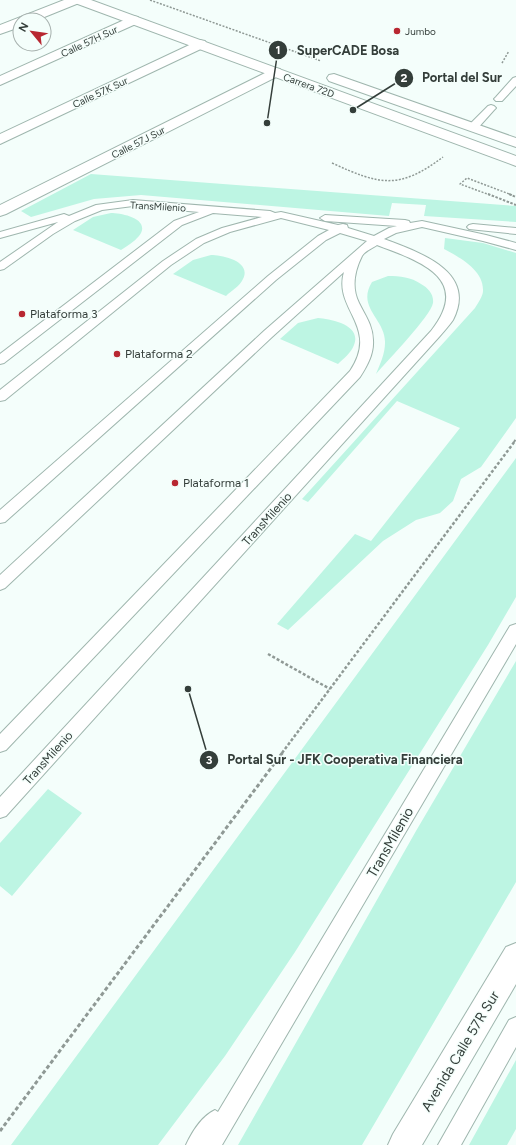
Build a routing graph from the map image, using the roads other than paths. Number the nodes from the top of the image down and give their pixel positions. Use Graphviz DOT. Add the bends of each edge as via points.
graph roads {
  1 [pos="75,0"];
  2 [pos="80,0"];
  3 [pos="46,12"];
  4 [pos="133,20"];
  5 [pos="12,25"];
  6 [pos="0,30"];
  7 [pos="200,44"];
  8 [pos="275,72"];
  9 [pos="321,74"];
  10 [pos="0,81"];
  11 [pos="495,109"];
  12 [pos="478,129"];
  13 [pos="0,140"];
  14 [pos="516,143"];
  15 [pos="516,161"];
  16 [pos="100,207"];
  17 [pos="217,210"];
  18 [pos="0,211"];
  19 [pos="281,215"];
  20 [pos="361,220"];
  21 [pos="422,224"];
  22 [pos="340,229"];
  23 [pos="516,231"];
  24 [pos="0,235"];
  25 [pos="375,240"];
  26 [pos="516,247"];
  27 [pos="362,250"];
  28 [pos="0,266"];
  29 [pos="0,360"];
  30 [pos="0,397"];
  31 [pos="0,518"];
  32 [pos="0,584"];
  33 [pos="516,630"];
  34 [pos="0,745"];
  35 [pos="0,810"];
  36 [pos="516,957"];
  37 [pos="516,1027"];
  38 [pos="264,1054"];
  39 [pos="197,1145"];
  40 [pos="210,1145"];
  41 [pos="404,1145"];
  42 [pos="449,1145"];
  1 -- 3 [label="main road"];
  2 -- 4 [label="main road, Carrera 72D"];
  4 -- 7 [label="main road, Carrera 72D"];
  4 -- 10 [label="main road, Calle 57H Sur"];
  5 -- 6 [label="main road"];
  7 -- 8 [label="main road, Carrera 72D"];
  7 -- 13 [label="main road, Calle 57K Sur"];
  8 -- 15 [label="main road, Carrera 72D"];
  8 -- 18 [label="main road, Calle 57J Sur"];
  9 -- 12 [label="main road, Carrera 72D"];
  11 -- 12 [label="lane"];
  12 -- 14 [label="main road, Carrera 72D"];
  16 -- 17 [label="lane, TransMilenio" via="133,203"];
  16 -- 24 [label="lane, TransMilenio"];
  16 -- 28 [label="lane, TransMilenio" via="71,219"];
  17 -- 19 [label="lane, TransMilenio"];
  17 -- 29 [label="lane, TransMilenio" via="178,223"];
  19 -- 20 [label="lane, TransMilenio"];
  19 -- 22 [label="lane, TransMilenio"];
  19 -- 30 [label="lane, TransMilenio" via="226,230 200,242 167,263"];
  20 -- 21 [label="lane, TransMilenio"];
  20 -- 22 [label="lane, TransMilenio"];
  21 -- 23 [label="lane, TransMilenio"];
  21 -- 25 [label="lane, TransMilenio" via="393,230"];
  21 -- 26 [label="lane, TransMilenio"];
  22 -- 25 [label="lane, TransMilenio"];
  22 -- 31 [label="lane, TransMilenio" via="322,238 272,278"];
  25 -- 27 [label="lane, TransMilenio"];
  25 -- 35 [label="lane, TransMilenio" via="423,260 445,276 452,288 453,298 447,319"];
  27 -- 32 [label="lane, TransMilenio" via="268,334"];
  27 -- 34 [label="lane, TransMilenio" via="351,268 348,287 368,339 366,353 355,374"];
  33 -- 38 [label="lane, TransMilenio"];
  36 -- 41 [label="main road, Avenida Calle 57R Sur"];
  37 -- 42 [label="lane"];
  38 -- 39 [label="lane, TransMilenio"];
  38 -- 40 [label="lane, TransMilenio"];
}
